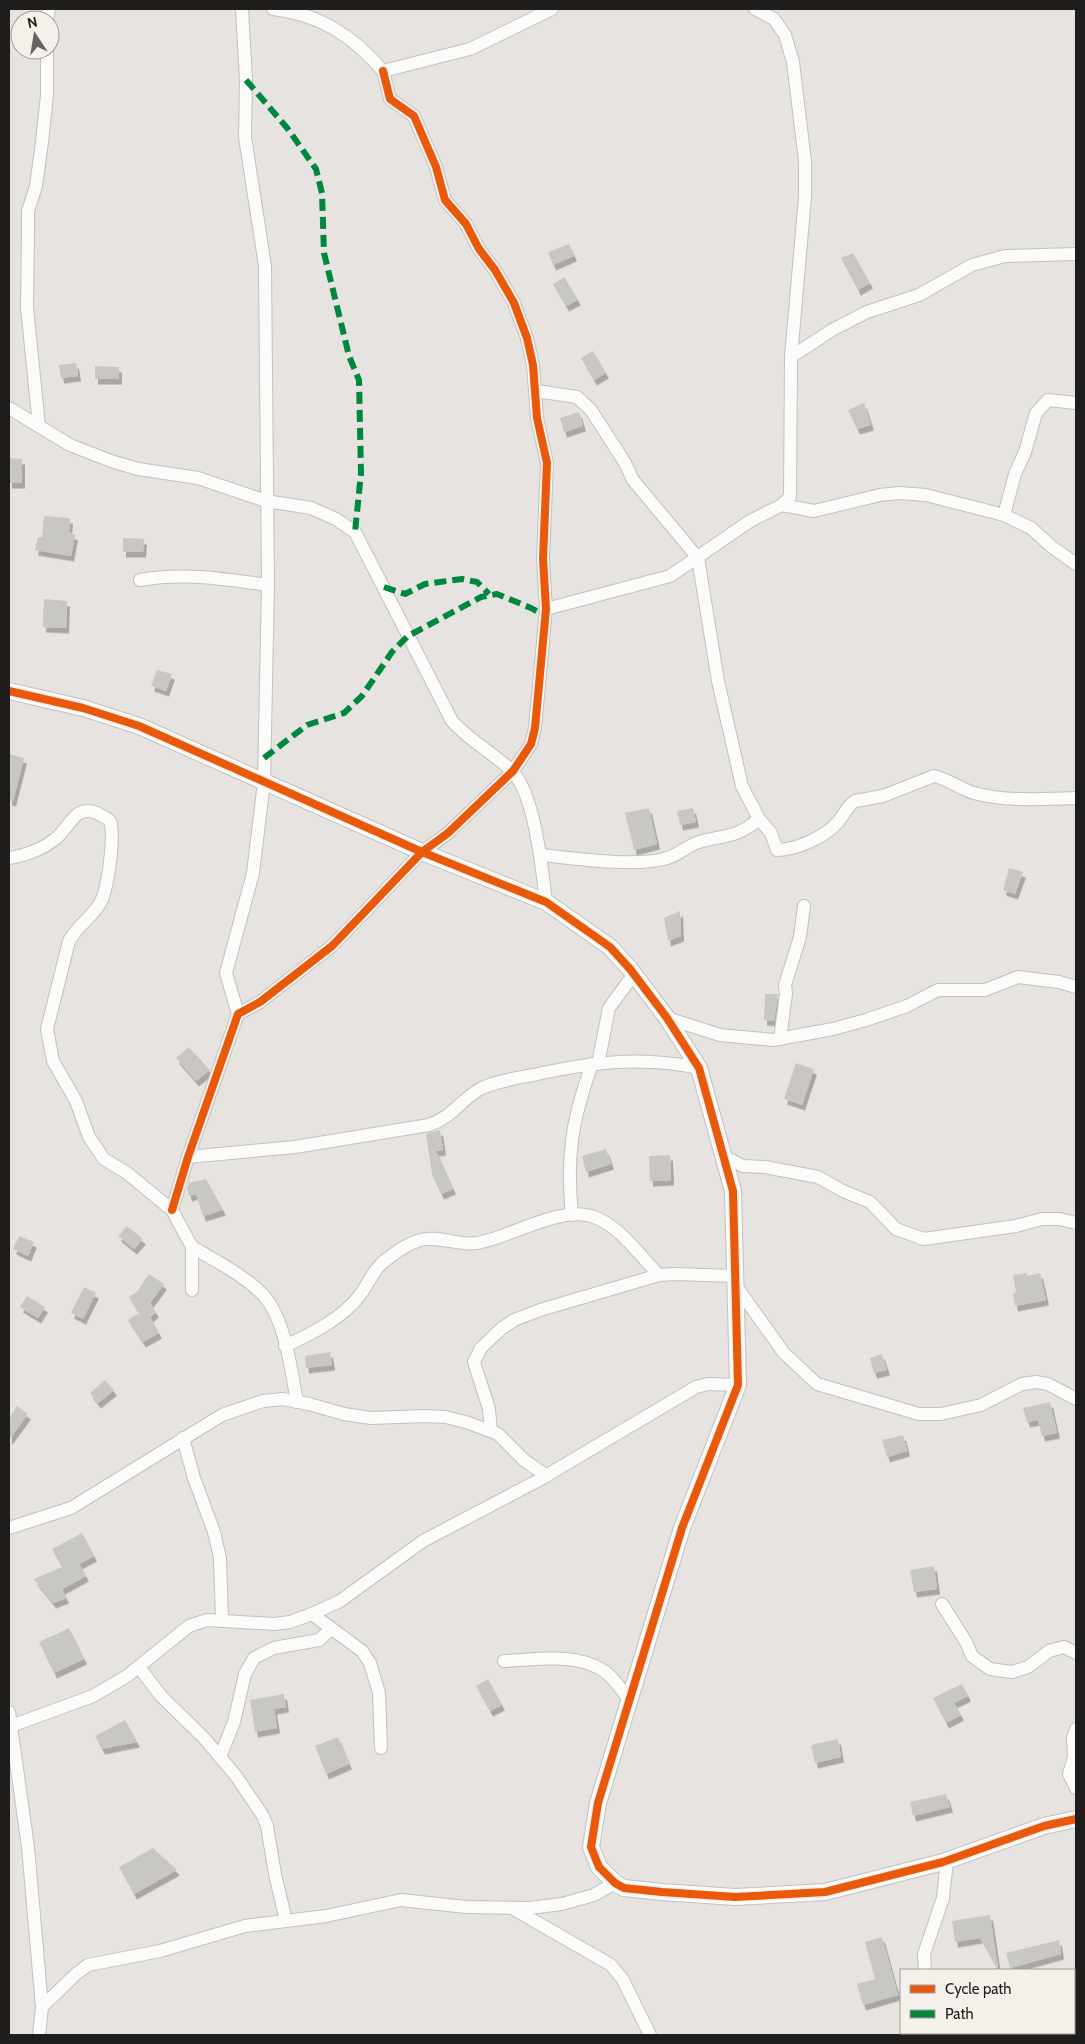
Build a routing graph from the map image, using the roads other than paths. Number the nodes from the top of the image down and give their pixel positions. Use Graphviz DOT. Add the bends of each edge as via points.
graph roads {
  1 [pos="242,9"];
  2 [pos="273,9"];
  3 [pos="552,9"];
  4 [pos="755,9"];
  5 [pos="47,60"];
  6 [pos="384,71"];
  7 [pos="1076,254"];
  8 [pos="791,357"];
  9 [pos="536,391"];
  10 [pos="1076,403"];
  11 [pos="9,408"];
  12 [pos="39,426"];
  13 [pos="266,501"];
  14 [pos="782,505"];
  15 [pos="1004,515"];
  16 [pos="698,558"];
  17 [pos="1076,564"];
  18 [pos="140,580"];
  19 [pos="268,585"];
  20 [pos="546,609"];
  21 [pos="9,691"];
  22 [pos="513,772"];
  23 [pos="264,782"];
  24 [pos="1076,798"];
  25 [pos="759,819"];
  26 [pos="422,852"];
  27 [pos="540,855"];
  28 [pos="9,858"];
  29 [pos="546,902"];
  30 [pos="804,906"];
  31 [pos="634,974"];
  32 [pos="1076,987"];
  33 [pos="238,1014"];
  34 [pos="667,1018"];
  35 [pos="780,1039"];
  36 [pos="595,1064"];
  37 [pos="699,1068"];
  38 [pos="188,1156"];
  39 [pos="723,1156"];
  40 [pos="172,1210"];
  41 [pos="572,1215"];
  42 [pos="1076,1224"];
  43 [pos="192,1247"];
  44 [pos="659,1275"];
  45 [pos="736,1281"];
  46 [pos="192,1290"];
  47 [pos="286,1346"];
  48 [pos="738,1385"];
  49 [pos="1076,1399"];
  50 [pos="297,1402"];
  51 [pos="491,1431"];
  52 [pos="183,1438"];
  53 [pos="547,1476"];
  54 [pos="9,1528"];
  55 [pos="942,1604"];
  56 [pos="312,1614"];
  57 [pos="222,1620"];
  58 [pos="331,1629"];
  59 [pos="1076,1653"];
  60 [pos="504,1662"];
  61 [pos="139,1667"];
  62 [pos="630,1700"];
  63 [pos="10,1719"];
  64 [pos="1076,1729"];
  65 [pos="381,1748"];
  66 [pos="220,1757"];
  67 [pos="1076,1788"];
  68 [pos="1076,1819"];
  69 [pos="947,1860"];
  70 [pos="615,1883"];
  71 [pos="511,1908"];
  72 [pos="286,1921"];
  73 [pos="925,1969"];
  74 [pos="42,2007"];
  75 [pos="39,2035"];
  76 [pos="650,2035"];
  1 -- 13 [label="street" via="245,137 265,266"];
  2 -- 6 [label="street" via="320,21 341,31 363,48"];
  3 -- 6 [label="street" via="470,49"];
  4 -- 8 [label="street" via="774,19 785,35 793,62 805,161 805,197"];
  5 -- 12 [label="street" via="42,142 36,186 28,211 28,307"];
  6 -- 9 [label="street" via="390,99 414,116 429,147 445,200 466,224 514,303 527,338"];
  7 -- 8 [label="street" via="1005,256 972,265 919,295 867,312"];
  8 -- 14 [label="street" via="791,494"];
  9 -- 16 [label="street" via="577,397 591,410 633,480"];
  9 -- 20 [label="street" via="536,418 547,463 542,559"];
  10 -- 15 [label="street" via="1048,400 1036,412"];
  11 -- 12 [label="street"];
  12 -- 13 [label="street" via="70,445 111,462 198,478"];
  13 -- 19 [label="street"];
  13 -- 22 [label="street" via="318,510 355,532 452,721"];
  14 -- 15 [label="street" via="814,511 899,493 926,495"];
  14 -- 16 [label="street" via="750,521"];
  15 -- 17 [label="street" via="1031,528"];
  16 -- 20 [label="street" via="670,576"];
  16 -- 25 [label="street" via="727,727 742,786"];
  18 -- 19 [label="street" via="160,576 200,576"];
  19 -- 23 [label="street"];
  20 -- 22 [label="street" via="535,728 531,744"];
  21 -- 23 [label="street" via="83,708 139,726"];
  22 -- 26 [label="street" via="448,833"];
  22 -- 27 [label="street" via="529,805"];
  23 -- 26 [label="street"];
  23 -- 33 [label="street" via="253,873 226,973"];
  24 -- 25 [label="street" via="1038,799 973,793 934,776 883,796 855,801 827,831 804,844 779,851 771,833"];
  25 -- 27 [label="street" via="735,834 703,840 679,854 652,861"];
  26 -- 29 [label="street"];
  26 -- 33 [label="street" via="332,946 260,1002"];
  27 -- 29 [label="street"];
  28 -- 40 [label="street" via="22,856 56,839 82,812 90,810 110,821 106,889 99,905 69,941 47,1030 48,1042 53,1061 76,1102 89,1137 104,1159 127,1173"];
  29 -- 31 [label="street" via="610,947"];
  30 -- 35 [label="street" via="800,937 785,985"];
  31 -- 34 [label="street"];
  31 -- 36 [label="street" via="609,1008"];
  32 -- 35 [label="street" via="1018,977 984,990 938,990 907,1006 866,1020"];
  33 -- 38 [label="street"];
  34 -- 35 [label="street" via="720,1035"];
  34 -- 37 [label="street"];
  36 -- 37 [label="street" via="664,1061"];
  36 -- 38 [label="street" via="482,1088 448,1117 429,1125 295,1147"];
  36 -- 41 [label="street" via="578,1105 568,1159"];
  37 -- 39 [label="street"];
  38 -- 40 [label="street"];
  39 -- 42 [label="street" via="743,1166 818,1177 870,1202 896,1229 924,1239 1016,1226 1042,1219 1060,1219"];
  39 -- 45 [label="street" via="733,1191"];
  40 -- 43 [label="street"];
  41 -- 44 [label="street" via="596,1218 616,1230"];
  41 -- 47 [label="street" via="478,1243 429,1239 414,1242 376,1268 350,1305 311,1334"];
  43 -- 46 [label="street"];
  43 -- 47 [label="street" via="261,1292 280,1326"];
  44 -- 45 [label="street"];
  44 -- 51 [label="street" via="540,1310 514,1320 493,1335 474,1362 489,1409"];
  45 -- 48 [label="street"];
  45 -- 49 [label="street" via="784,1353 817,1384 919,1414 941,1414 981,1405 1022,1384 1036,1382 1048,1384"];
  47 -- 50 [label="street"];
  48 -- 53 [label="street" via="696,1387"];
  48 -- 62 [label="street" via="682,1528"];
  50 -- 51 [label="street" via="371,1418 408,1415 446,1417"];
  50 -- 52 [label="street" via="283,1399 248,1405 222,1415"];
  51 -- 53 [label="street"];
  52 -- 54 [label="street" via="71,1508"];
  52 -- 57 [label="street" via="220,1558"];
  53 -- 56 [label="street" via="423,1541 340,1601"];
  55 -- 59 [label="street" via="972,1656 990,1669 1012,1672 1028,1667 1049,1651 1064,1647"];
  56 -- 57 [label="street" via="274,1624"];
  56 -- 58 [label="street"];
  57 -- 61 [label="street" via="207,1620 189,1626"];
  58 -- 65 [label="street" via="362,1651 370,1663 379,1693"];
  58 -- 66 [label="street" via="319,1640 274,1648 254,1658 245,1674 234,1722"];
  60 -- 62 [label="street" via="574,1660 591,1664 604,1671"];
  61 -- 63 [label="street" via="93,1696"];
  61 -- 66 [label="street" via="161,1696"];
  62 -- 70 [label="street" via="598,1803 591,1847 599,1867"];
  63 -- 74 [label="street" via="28,1847"];
  64 -- 67 [label="street" via="1069,1774"];
  66 -- 72 [label="street" via="268,1826"];
  68 -- 69 [label="street" via="1044,1826"];
  69 -- 70 [label="street" via="816,1892 735,1897 624,1888"];
  69 -- 73 [label="street" via="943,1898 924,1954"];
  70 -- 71 [label="street" via="594,1895 562,1904"];
  71 -- 72 [label="street" via="401,1900"];
  71 -- 76 [label="street" via="610,1965 623,1980"];
  72 -- 74 [label="street" via="245,1926 160,1951 88,1965"];
  74 -- 75 [label="street"];
}
